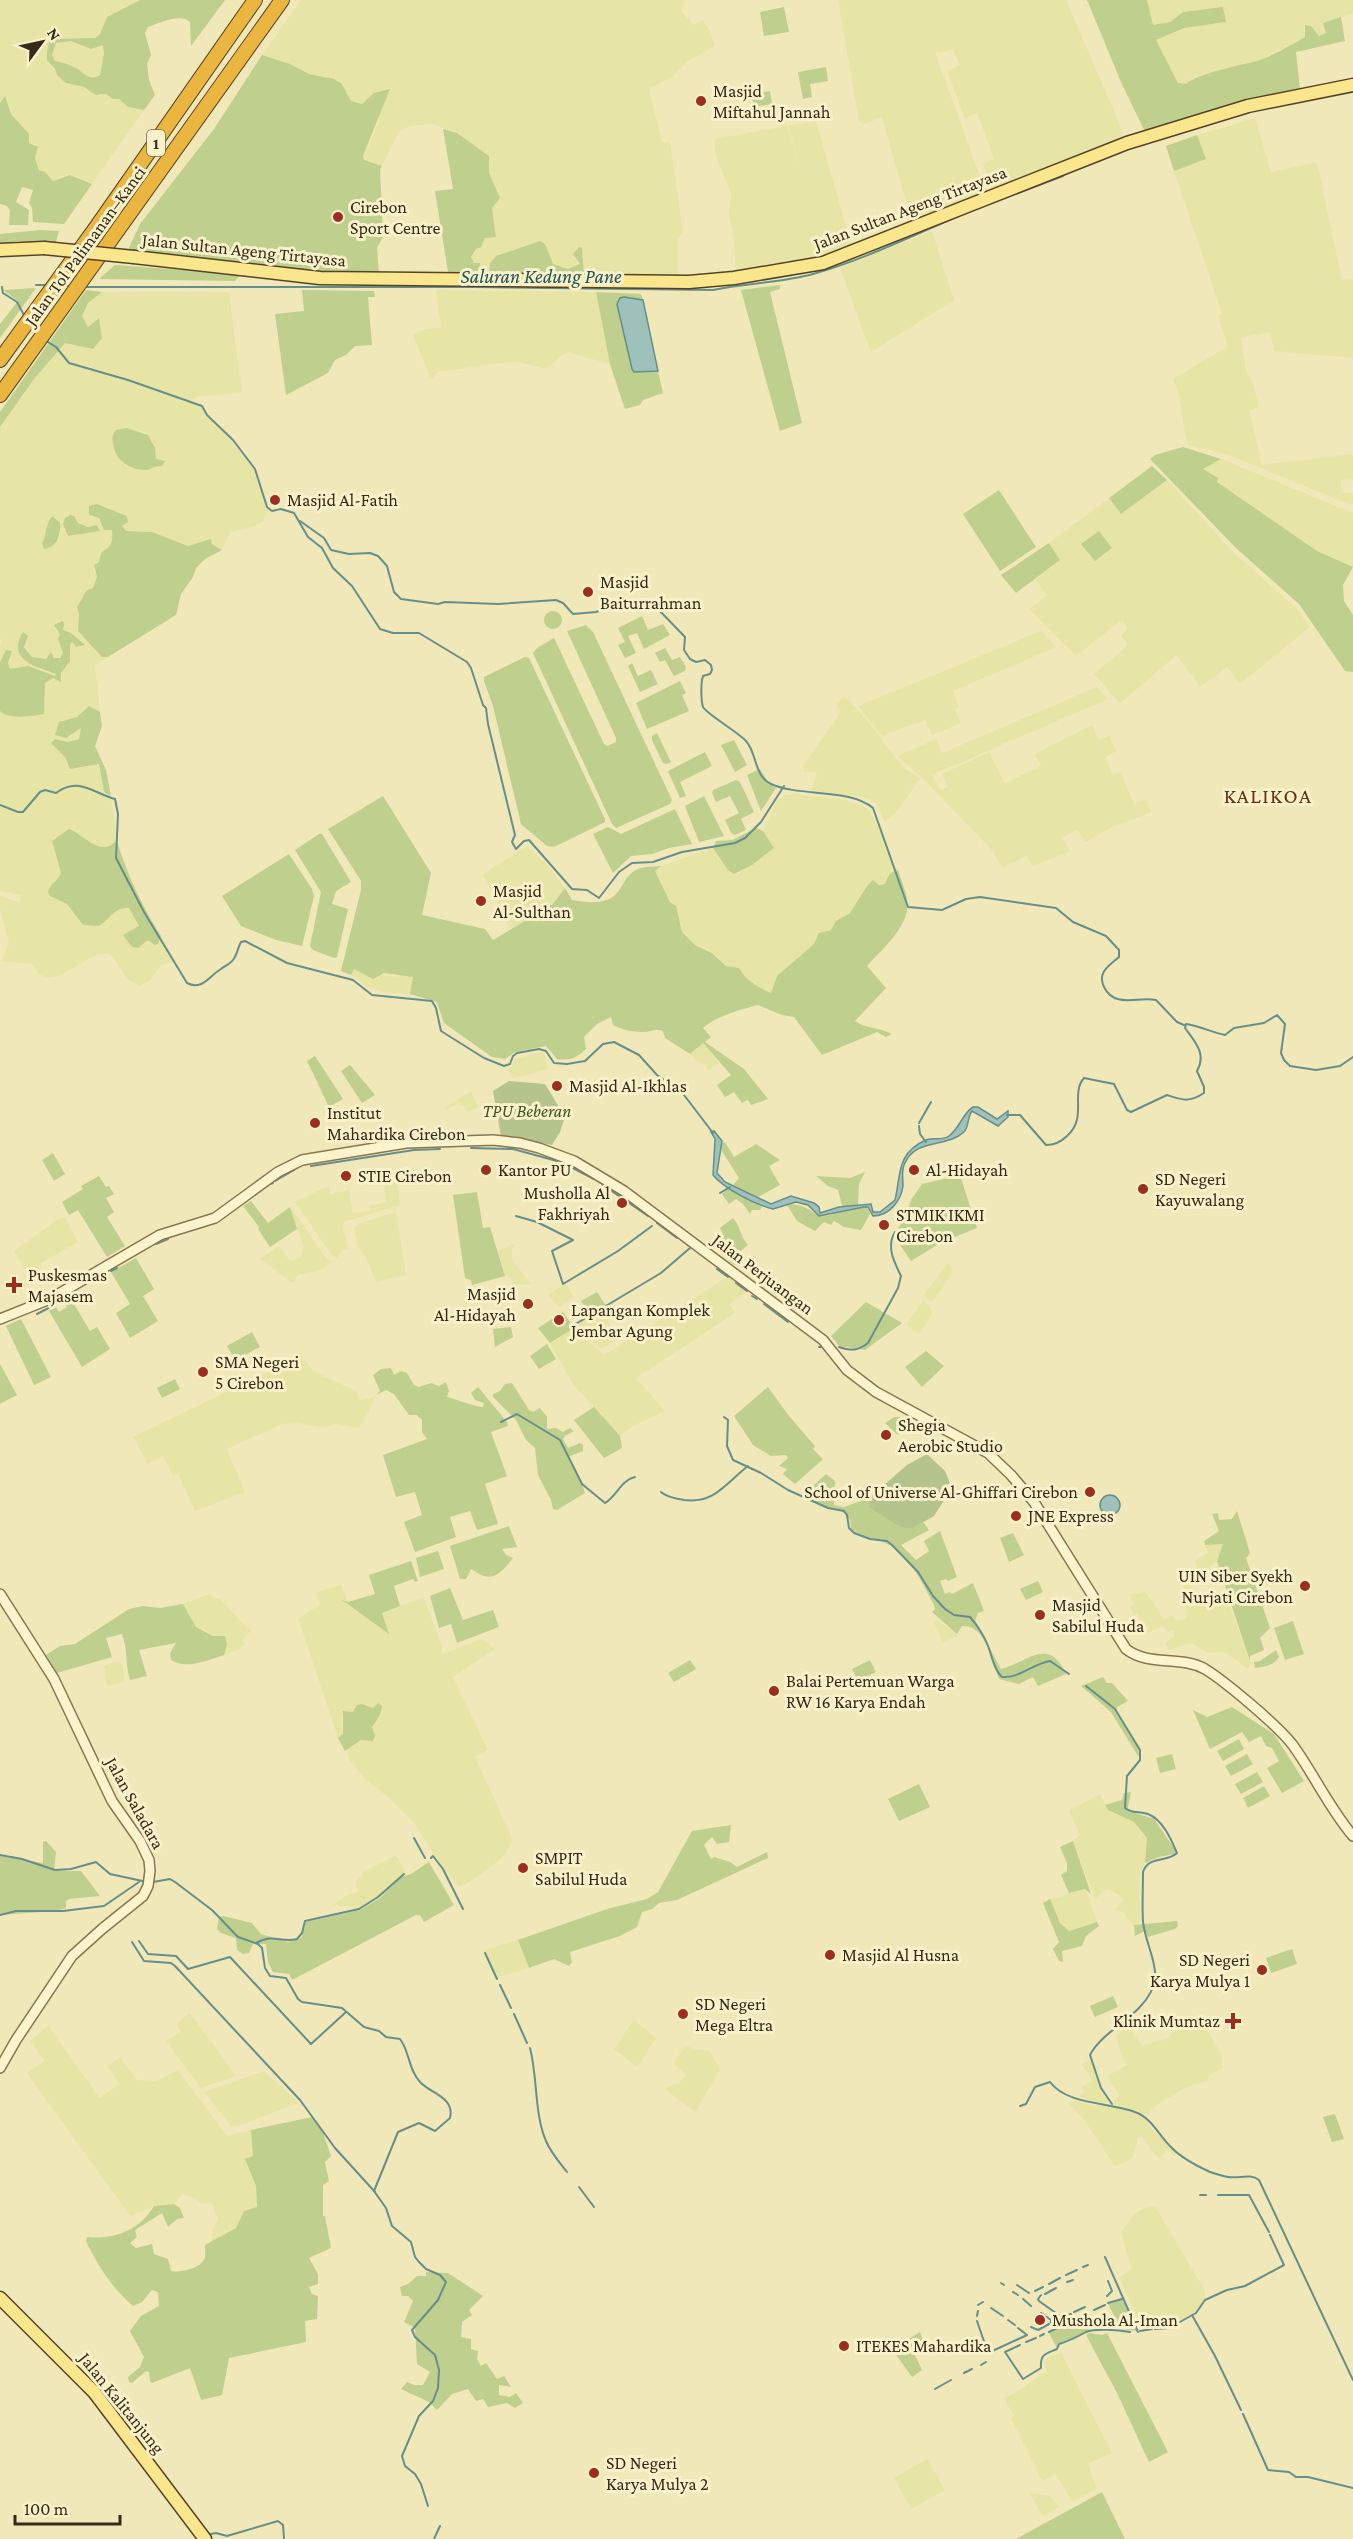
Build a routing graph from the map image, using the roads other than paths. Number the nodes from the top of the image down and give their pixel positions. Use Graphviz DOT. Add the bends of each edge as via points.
graph roads {
  1 [pos="255,0"];
  2 [pos="282,0"];
  3 [pos="1353,85"];
  4 [pos="0,250"];
  5 [pos="0,360"];
  6 [pos="0,395"];
  7 [pos="0,1319"];
  8 [pos="0,1594"];
  9 [pos="1353,1836"];
  10 [pos="0,2068"];
  11 [pos="0,2298"];
  12 [pos="205,2539"];
  1 -- 5 [label="highway, Jalan Tol Palimanan–Kanci / 1"];
  2 -- 6 [label="highway, Jalan Tol Palimanan–Kanci / 1"];
  3 -- 4 [label="main road, Jalan Sultan Ageng Tirtayasa, bridge" via="1248,106 1136,140 825,262 745,276 689,282 320,278 44,248"];
  7 -- 9 [label="street, Jalan Perjuangan" via="50,1299 160,1235 215,1218 278,1172 302,1160 389,1145 480,1140 520,1143 567,1158 631,1196 809,1329 830,1347 847,1370 876,1392 972,1443 999,1463 1034,1502 1126,1649 1142,1658 1207,1670 1275,1726 1294,1747"];
  8 -- 10 [label="street, Jalan Saladara" via="48,1666 111,1801 149,1860 145,1893 72,1956"];
  11 -- 12 [label="main road, Jalan Kalitanjung" via="94,2392"];
}
